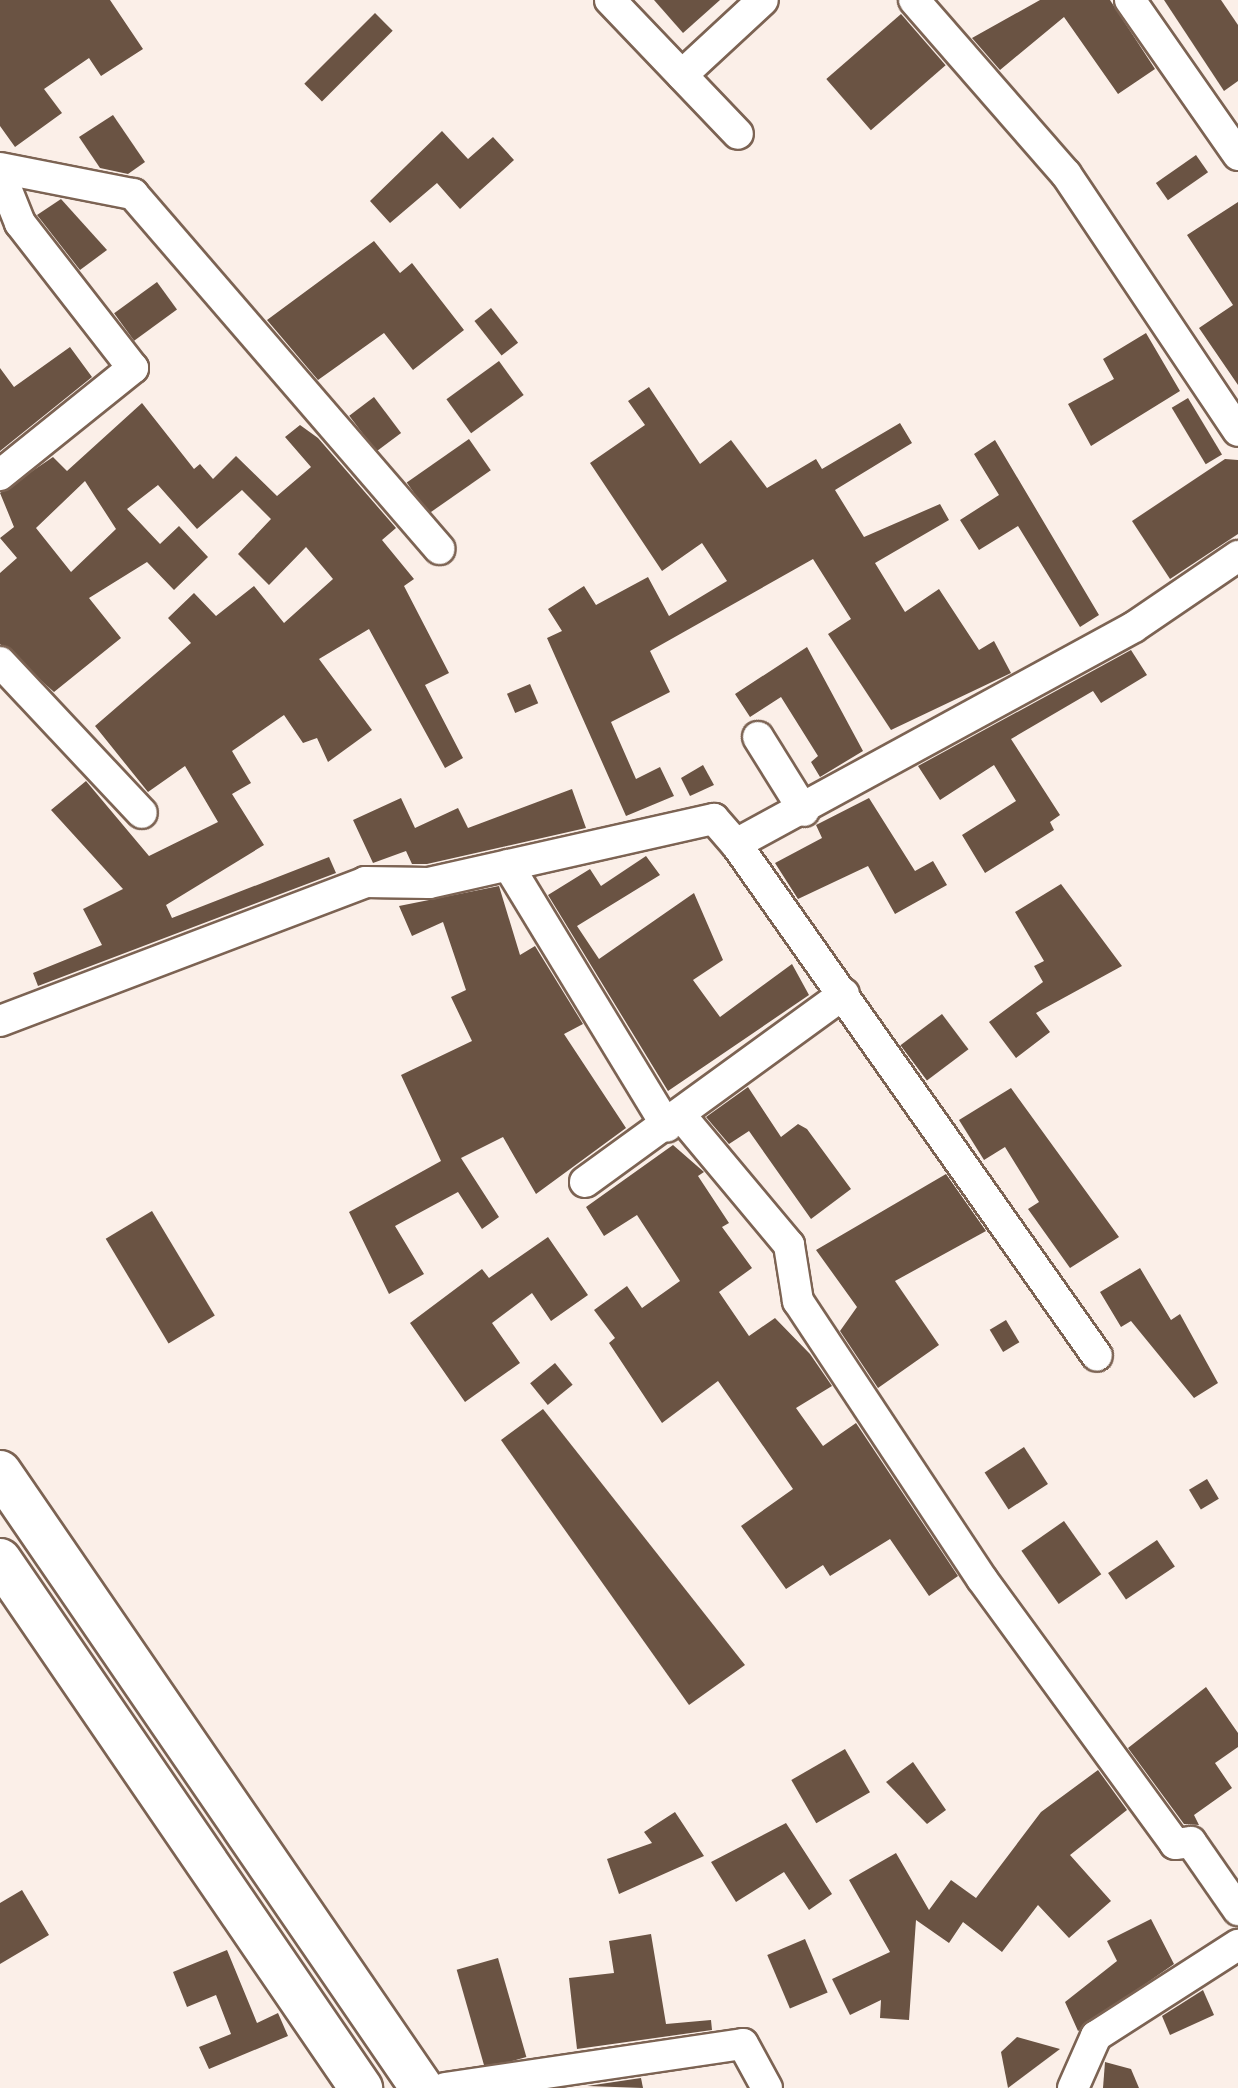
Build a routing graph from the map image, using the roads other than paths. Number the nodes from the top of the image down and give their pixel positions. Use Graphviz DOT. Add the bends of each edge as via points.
graph roads {
  1 [pos="610,0"];
  2 [pos="763,0"];
  3 [pos="914,0"];
  4 [pos="1130,0"];
  5 [pos="682,76"];
  6 [pos="738,134"];
  7 [pos="1238,155"];
  8 [pos="0,171"];
  9 [pos="1238,431"];
  10 [pos="0,475"];
  11 [pos="439,549"];
  12 [pos="1238,556"];
  13 [pos="4,675"];
  14 [pos="758,737"];
  15 [pos="804,812"];
  16 [pos="142,813"];
  17 [pos="736,844"];
  18 [pos="508,865"];
  19 [pos="844,994"];
  20 [pos="0,1022"];
  21 [pos="675,1122"];
  22 [pos="585,1182"];
  23 [pos="1097,1356"];
  24 [pos="0,1472"];
  25 [pos="0,1560"];
  26 [pos="295,1903"];
  27 [pos="1238,1910"];
  28 [pos="254,1931"];
  29 [pos="1238,1946"];
  30 [pos="360,2088"];
  31 [pos="422,2088"];
  32 [pos="445,2088"];
  33 [pos="768,2088"];
  34 [pos="1073,2088"];
  1 -- 5 [label="street"];
  2 -- 5 [label="street"];
  3 -- 9 [label="street" via="1066,174"];
  4 -- 7 [label="street"];
  5 -- 6 [label="street"];
  8 -- 10 [label="street" via="20,223 133,368"];
  8 -- 11 [label="street" via="133,194"];
  12 -- 15 [label="street" via="1134,627"];
  13 -- 16 [label="street"];
  14 -- 15 [label="street"];
  15 -- 17 [label="street"];
  17 -- 18 [label="street" via="714,819"];
  17 -- 19 [label="street"];
  18 -- 20 [label="street" via="429,883 365,882"];
  18 -- 21 [label="street"];
  19 -- 21 [label="street"];
  19 -- 23 [label="street"];
  21 -- 22 [label="street"];
  21 -- 27 [label="street" via="789,1246 798,1301 982,1579 1174,1844 1190,1842"];
  24 -- 26 [label="street"];
  25 -- 28 [label="street"];
  26 -- 28 [label="street"];
  26 -- 31 [label="street"];
  28 -- 30 [label="street"];
  29 -- 34 [label="street" via="1096,2036"];
  32 -- 33 [label="street" via="742,2044"];
}
